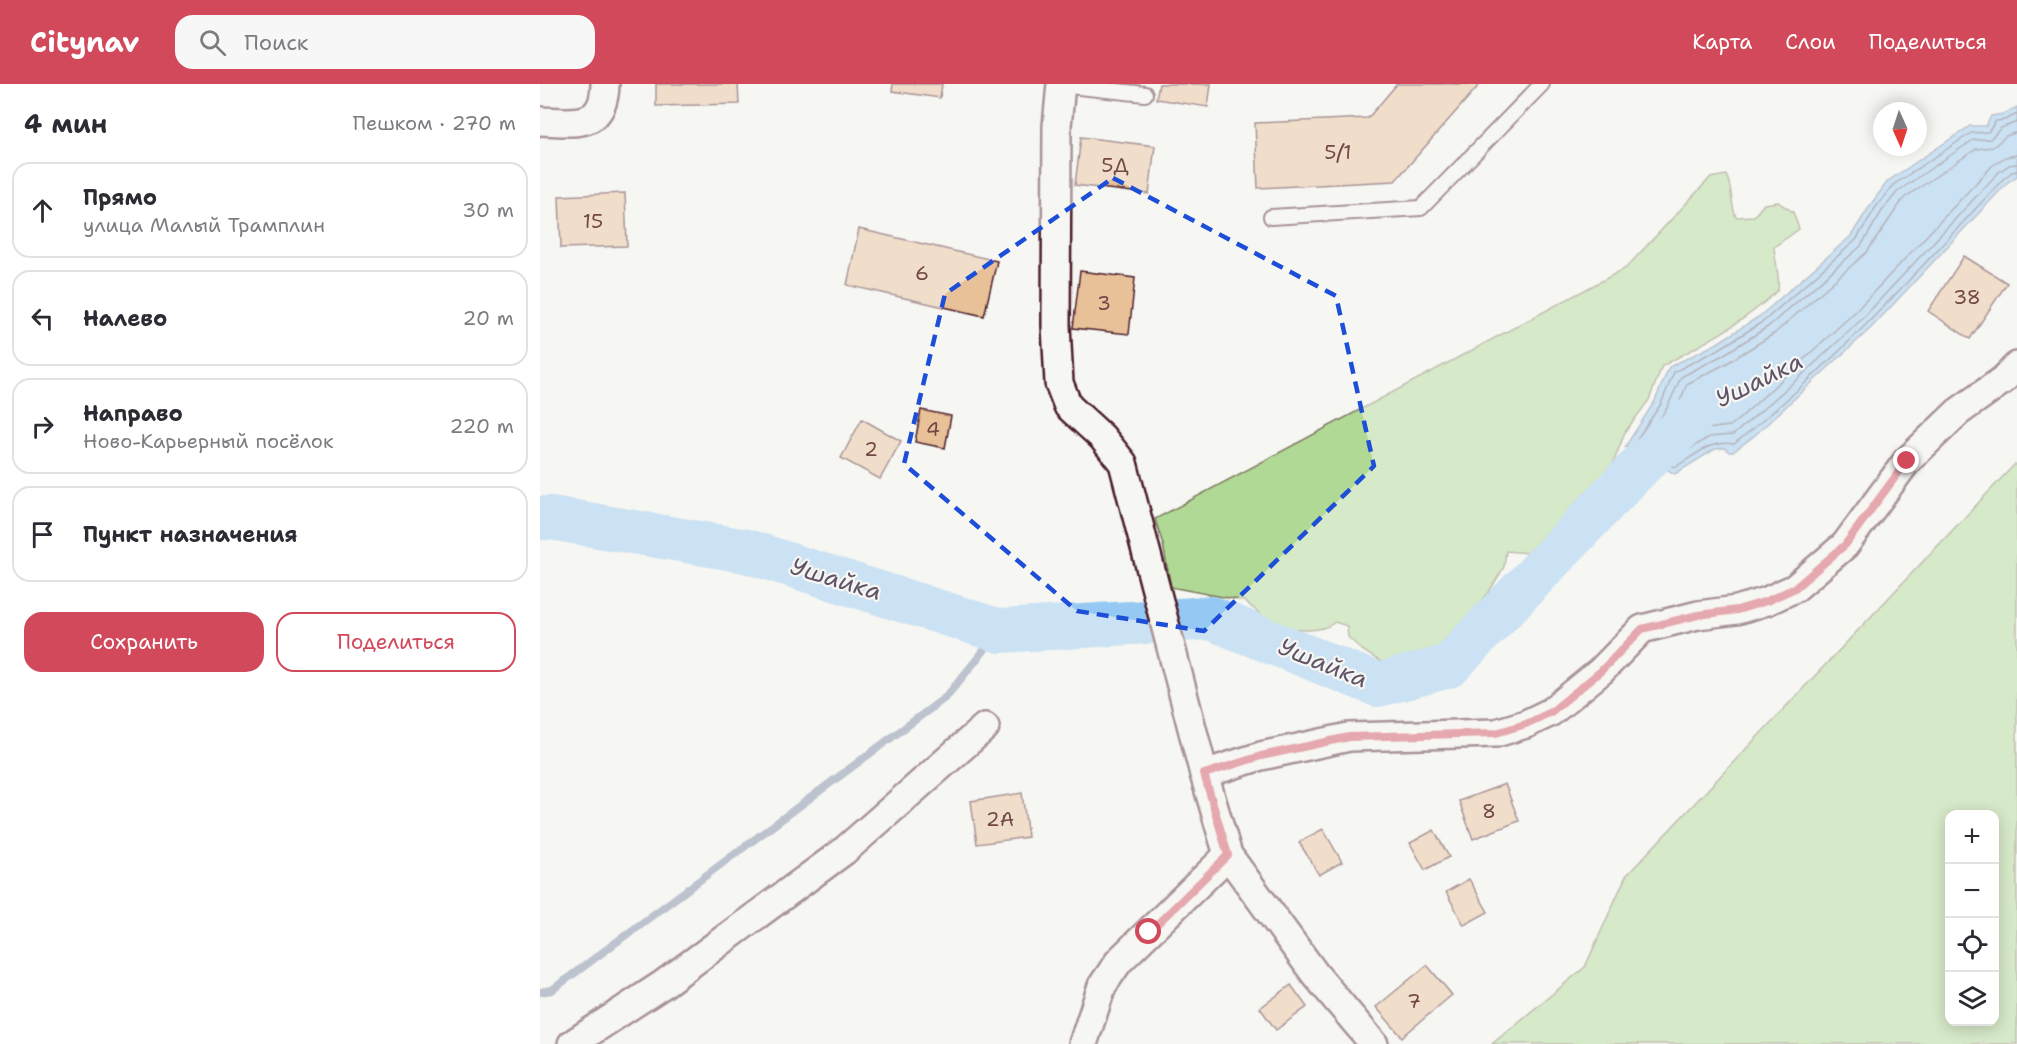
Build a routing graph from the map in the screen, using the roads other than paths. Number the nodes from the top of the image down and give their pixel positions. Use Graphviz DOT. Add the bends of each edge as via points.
graph roads {
  1 [pos="1060,84"];
  2 [pos="1542,84"];
  3 [pos="605,85"];
  4 [pos="1145,94"];
  5 [pos="540,121"];
  6 [pos="1271,217"];
  7 [pos="2017,366"];
  8 [pos="985,727"];
  9 [pos="1204,774"];
  10 [pos="1228,855"];
  11 [pos="572,1044"];
  12 [pos="1083,1044"];
  13 [pos="1374,1044"];
  1 -- 4 [label="lane"];
  1 -- 9 [label="street" via="1056,325 1059,383 1068,406 1123,463"];
  2 -- 6 [label="lane" via="1421,208"];
  3 -- 5 [label="street" via="600,107 592,118 582,122"];
  7 -- 9 [label="street" via="1958,412 1907,461 1845,545 1795,588 1737,610 1642,629 1601,671 1551,712 1496,733 1349,737 1261,756"];
  8 -- 11 [label="street" via="844,851 662,985"];
  9 -- 10 [label="street"];
  10 -- 12 [label="street" via="1119,961 1102,986"];
  10 -- 13 [label="street" via="1315,974"];
}
